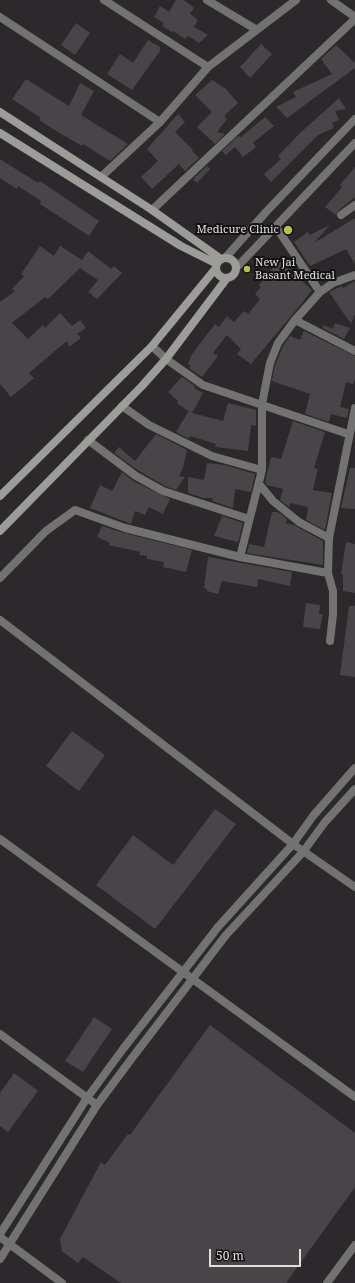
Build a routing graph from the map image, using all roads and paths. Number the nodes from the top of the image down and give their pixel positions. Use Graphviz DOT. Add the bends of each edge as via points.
graph roads {
  1 [pos="104,0"];
  2 [pos="207,0"];
  3 [pos="296,0"];
  4 [pos="331,0"];
  5 [pos="0,17"];
  6 [pos="355,18"];
  7 [pos="257,30"];
  8 [pos="208,67"];
  9 [pos="0,112"];
  10 [pos="355,119"];
  11 [pos="160,122"];
  12 [pos="0,133"];
  13 [pos="355,143"];
  14 [pos="101,177"];
  15 [pos="355,205"];
  16 [pos="152,210"];
  17 [pos="341,215"];
  18 [pos="276,227"];
  19 [pos="220,262"];
  20 [pos="237,267"];
  21 [pos="355,275"];
  22 [pos="227,278"];
  23 [pos="320,292"];
  24 [pos="295,320"];
  25 [pos="152,346"];
  26 [pos="355,351"];
  27 [pos="166,359"];
  28 [pos="262,404"];
  29 [pos="122,406"];
  30 [pos="355,408"];
  31 [pos="348,434"];
  32 [pos="88,440"];
  33 [pos="262,470"];
  34 [pos="260,485"];
  35 [pos="0,496"];
  36 [pos="250,519"];
  37 [pos="0,531"];
  38 [pos="329,538"];
  39 [pos="240,557"];
  40 [pos="328,573"];
  41 [pos="0,578"];
  42 [pos="0,620"];
  43 [pos="330,641"];
  44 [pos="355,768"];
  45 [pos="355,789"];
  46 [pos="0,839"];
  47 [pos="293,844"];
  48 [pos="303,852"];
  49 [pos="355,887"];
  50 [pos="182,973"];
  51 [pos="192,980"];
  52 [pos="0,1034"];
  53 [pos="355,1097"];
  54 [pos="87,1098"];
  55 [pos="97,1105"];
  56 [pos="0,1234"];
  57 [pos="0,1237"];
  58 [pos="10,1245"];
  59 [pos="355,1245"];
  60 [pos="0,1259"];
  61 [pos="62,1283"];
  62 [pos="327,1283"];
  1 -- 8 [label="street"];
  2 -- 7 [label="street"];
  3 -- 7 [label="street"];
  4 -- 6 [label="street"];
  5 -- 11 [label="street"];
  6 -- 16 [label="street"];
  7 -- 8 [label="street"];
  8 -- 11 [label="street"];
  9 -- 14 [label="main road"];
  10 -- 19 [label="street"];
  11 -- 14 [label="street"];
  12 -- 19 [label="main road" via="180,246"];
  13 -- 18 [label="street"];
  14 -- 16 [label="main road"];
  15 -- 17 [label="street"];
  16 -- 19 [label="main road"];
  18 -- 20 [label="street"];
  18 -- 23 [label="street"];
  19 -- 20 [label="main road" via="231,258"];
  19 -- 22 [label="main road" via="218,273"];
  19 -- 25 [label="main road"];
  20 -- 22 [label="main road" via="236,272"];
  21 -- 23 [label="street"];
  22 -- 27 [label="main road"];
  23 -- 24 [label="street"];
  24 -- 26 [label="street"];
  24 -- 28 [label="street" via="278,343 270,363"];
  25 -- 27 [label="street"];
  25 -- 35 [label="main road"];
  27 -- 28 [label="street" via="203,385"];
  27 -- 29 [label="main road"];
  28 -- 31 [label="street"];
  28 -- 33 [label="street"];
  29 -- 32 [label="main road"];
  29 -- 33 [label="street" via="149,425 212,456"];
  30 -- 31 [label="street"];
  31 -- 38 [label="street"];
  32 -- 36 [label="street" via="136,476 163,491"];
  32 -- 37 [label="main road"];
  33 -- 34 [label="street"];
  34 -- 36 [label="street"];
  34 -- 38 [label="street" via="299,522"];
  36 -- 39 [label="street"];
  38 -- 40 [label="street"];
  39 -- 40 [label="street"];
  39 -- 41 [label="street" via="125,528 75,510 46,531"];
  40 -- 43 [label="street" via="333,591"];
  42 -- 47 [label="street"];
  44 -- 47 [label="street" via="313,816"];
  45 -- 48 [label="street" via="325,822"];
  46 -- 50 [label="street"];
  47 -- 48 [label="street"];
  47 -- 50 [label="street" via="218,927"];
  48 -- 49 [label="street"];
  48 -- 51 [label="street" via="226,935"];
  50 -- 51 [label="street"];
  50 -- 54 [label="street"];
  51 -- 53 [label="street"];
  51 -- 55 [label="street"];
  52 -- 54 [label="street"];
  54 -- 55 [label="street"];
  54 -- 56 [label="street"];
  55 -- 58 [label="street"];
  57 -- 58 [label="street"];
  58 -- 60 [label="street"];
  58 -- 61 [label="street"];
  59 -- 62 [label="street"];
}
